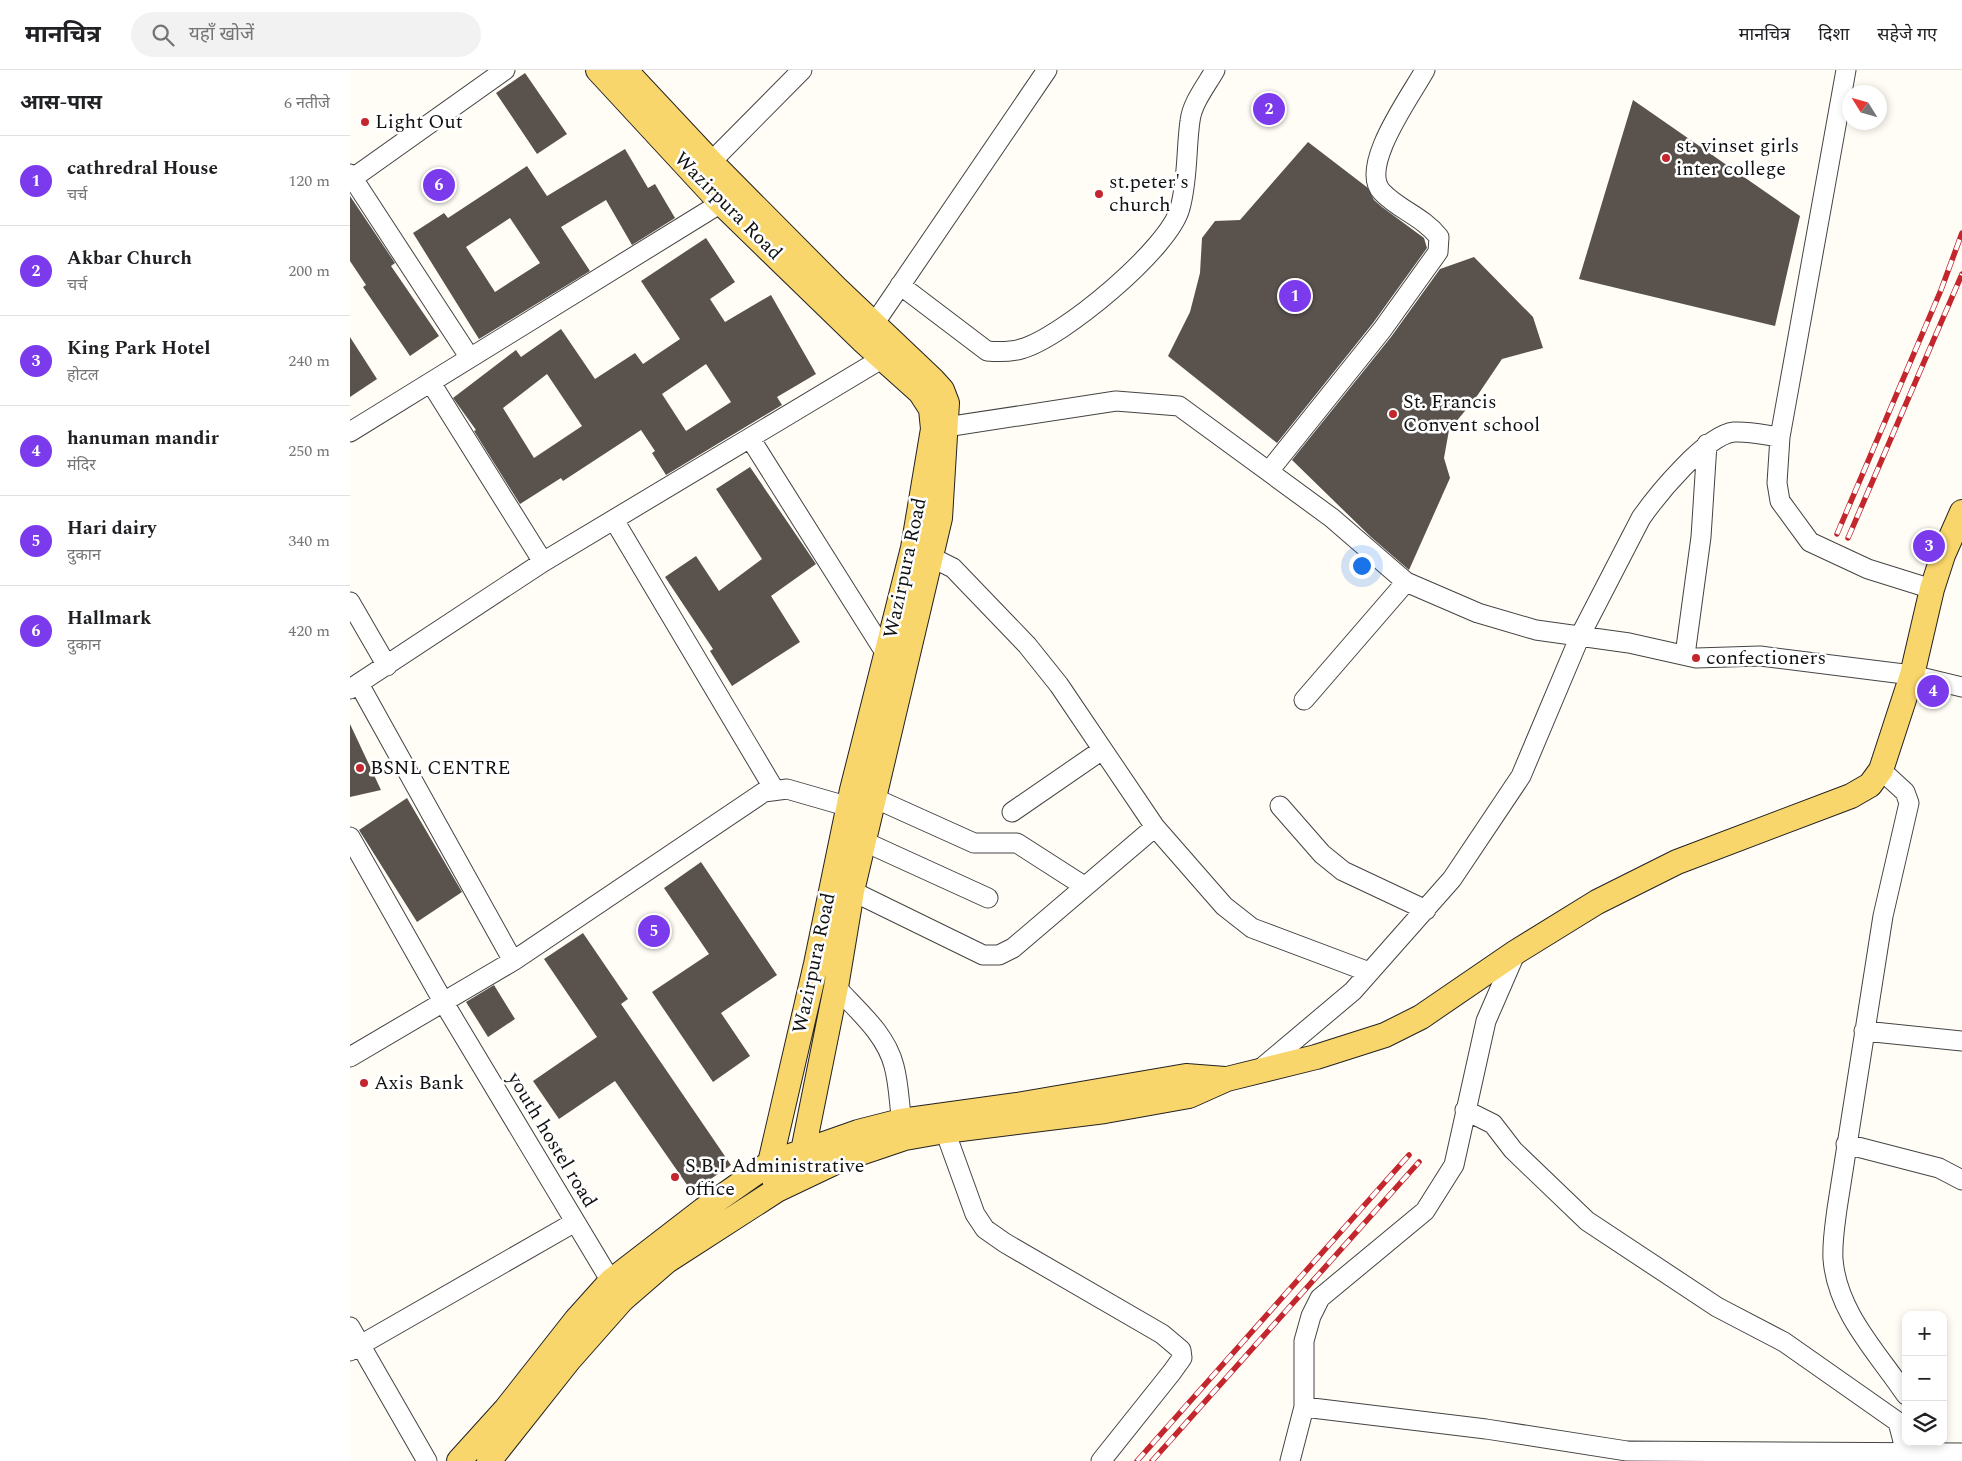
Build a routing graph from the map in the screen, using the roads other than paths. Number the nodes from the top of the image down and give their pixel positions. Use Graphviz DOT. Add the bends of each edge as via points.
graph roads {
  1 [pos="505,70"];
  2 [pos="598,70"];
  3 [pos="625,70"];
  4 [pos="802,70"];
  5 [pos="1047,70"];
  6 [pos="1215,70"];
  7 [pos="1426,70"];
  8 [pos="1846,70"];
  9 [pos="710,162"];
  10 [pos="351,176"];
  11 [pos="721,203"];
  12 [pos="900,285"];
  13 [pos="874,324"];
  14 [pos="470,358"];
  15 [pos="883,358"];
  16 [pos="430,383"];
  17 [pos="939,429"];
  18 [pos="350,432"];
  19 [pos="1780,437"];
  20 [pos="750,438"];
  21 [pos="1706,444"];
  22 [pos="1268,471"];
  23 [pos="1962,512"];
  24 [pos="614,520"];
  25 [pos="921,552"];
  26 [pos="542,562"];
  27 [pos="1406,582"];
  28 [pos="1932,589"];
  29 [pos="350,602"];
  30 [pos="1580,636"];
  31 [pos="886,654"];
  32 [pos="1685,656"];
  33 [pos="386,666"];
  34 [pos="1912,675"];
  35 [pos="354,686"];
  36 [pos="1962,687"];
  37 [pos="1304,700"];
  38 [pos="1102,750"];
  39 [pos="1881,770"];
  40 [pos="774,789"];
  41 [pos="861,801"];
  42 [pos="1280,806"];
  43 [pos="1012,812"];
  44 [pos="1155,827"];
  45 [pos="350,837"];
  46 [pos="854,837"];
  47 [pos="1084,886"];
  48 [pos="852,891"];
  49 [pos="988,898"];
  50 [pos="1426,910"];
  51 [pos="1516,952"];
  52 [pos="513,961"];
  53 [pos="1369,972"];
  54 [pos="836,987"];
  55 [pos="444,1003"];
  56 [pos="1864,1031"];
  57 [pos="1962,1041"];
  58 [pos="350,1057"];
  59 [pos="1256,1073"];
  60 [pos="1227,1079"];
  61 [pos="1465,1110"];
  62 [pos="903,1130"];
  63 [pos="945,1131"];
  64 [pos="1846,1144"];
  65 [pos="803,1151"];
  66 [pos="770,1163"];
  67 [pos="808,1175"];
  68 [pos="1962,1180"];
  69 [pos="776,1190"];
  70 [pos="575,1222"];
  71 [pos="616,1291"];
  72 [pos="350,1327"];
  73 [pos="355,1348"];
  74 [pos="1902,1389"];
  75 [pos="1304,1407"];
  76 [pos="1937,1448"];
  77 [pos="1906,1453"];
  78 [pos="1962,1453"];
  79 [pos="427,1461"];
  80 [pos="459,1461"];
  81 [pos="489,1461"];
  82 [pos="1101,1461"];
  83 [pos="1290,1461"];
  1 -- 10 [label="street"];
  2 -- 11 [label="main road, Wazirpura Road"];
  3 -- 9 [label="main road, Wazirpura Road"];
  4 -- 9 [label="street"];
  5 -- 12 [label="street"];
  6 -- 12 [label="street" via="1194,106 1190,120 1180,208 1174,222 1160,243 1096,303 1053,333 1022,349 987,351"];
  7 -- 22 [label="street" via="1382,146 1375,179 1381,191 1429,224 1439,237 1438,252 1382,330"];
  8 -- 19 [label="street"];
  9 -- 13 [label="main road, Wazirpura Road"];
  10 -- 14 [label="street"];
  11 -- 14 [label="street"];
  11 -- 15 [label="main road, Wazirpura Road"];
  12 -- 13 [label="street"];
  13 -- 17 [label="main road, Wazirpura Road" via="942,390 947,404"];
  14 -- 16 [label="street"];
  15 -- 17 [label="main road, Wazirpura Road" via="920,392"];
  15 -- 20 [label="street"];
  16 -- 18 [label="street"];
  16 -- 26 [label="street"];
  17 -- 22 [label="street" via="1116,402 1179,406"];
  17 -- 25 [label="main road, Wazirpura Road"];
  19 -- 21 [label="street" via="1733,432"];
  19 -- 28 [label="street" via="1777,483 1780,501 1810,542 1868,569"];
  20 -- 24 [label="street"];
  20 -- 31 [label="street"];
  21 -- 30 [label="street" via="1641,518"];
  21 -- 32 [label="street" via="1701,538"];
  22 -- 27 [label="street" via="1332,518"];
  23 -- 28 [label="main road"];
  24 -- 26 [label="street"];
  24 -- 40 [label="street"];
  25 -- 31 [label="main road, Wazirpura Road"];
  25 -- 38 [label="street" via="953,568 1027,645 1059,685"];
  25 -- 41 [label="main road, Wazirpura Road"];
  26 -- 33 [label="street"];
  27 -- 30 [label="street" via="1507,622"];
  27 -- 37 [label="street"];
  28 -- 34 [label="main road"];
  29 -- 33 [label="street"];
  30 -- 32 [label="street"];
  30 -- 50 [label="street" via="1521,776 1452,879"];
  31 -- 41 [label="main road, Wazirpura Road"];
  32 -- 34 [label="street" via="1760,656"];
  33 -- 35 [label="street"];
  34 -- 36 [label="street"];
  34 -- 39 [label="main road"];
  35 -- 52 [label="street"];
  38 -- 43 [label="street"];
  38 -- 44 [label="street"];
  39 -- 51 [label="main road" via="1870,785 1851,796 1677,862 1597,902"];
  39 -- 56 [label="street" via="1905,792 1909,802 1883,916"];
  40 -- 41 [label="street"];
  40 -- 52 [label="street" via="755,798"];
  41 -- 46 [label="main road, Wazirpura Road"];
  41 -- 47 [label="street" via="974,843 1017,843"];
  42 -- 50 [label="street" via="1322,854 1343,871"];
  44 -- 47 [label="street"];
  44 -- 53 [label="street" via="1224,906 1252,928"];
  45 -- 55 [label="street, youth hostel road"];
  46 -- 48 [label="main road, Wazirpura Road"];
  46 -- 49 [label="street"];
  46 -- 66 [label="main road, Wazirpura Road" via="832,880"];
  47 -- 48 [label="street" via="1013,948 999,956 989,956"];
  48 -- 54 [label="main road, Wazirpura Road"];
  50 -- 53 [label="street"];
  51 -- 59 [label="main road" via="1421,1017 1386,1035"];
  51 -- 61 [label="street" via="1486,1021"];
  52 -- 55 [label="street"];
  53 -- 59 [label="street" via="1353,991"];
  54 -- 62 [label="street" via="880,1034 886,1045 894,1066"];
  54 -- 65 [label="main road, Wazirpura Road"];
  55 -- 58 [label="street"];
  55 -- 70 [label="street, youth hostel road"];
  56 -- 57 [label="street"];
  56 -- 64 [label="street"];
  59 -- 60 [label="main road"];
  60 -- 62 [label="main road" via="1186,1076 1017,1105"];
  60 -- 63 [label="main road" via="1180,1098"];
  61 -- 75 [label="street" via="1454,1165 1425,1211 1320,1298 1304,1341"];
  61 -- 77 [label="street" via="1493,1124 1513,1150 1587,1222 1717,1307 1784,1342 1898,1422"];
  62 -- 63 [label="main road"];
  62 -- 65 [label="main road" via="858,1132"];
  62 -- 67 [label="main road"];
  63 -- 82 [label="street" via="975,1214 985,1229 1162,1334 1180,1350 1182,1358"];
  64 -- 68 [label="street" via="1939,1168"];
  64 -- 74 [label="street" via="1836,1209 1835,1271 1848,1311"];
  65 -- 66 [label="main road"];
  65 -- 67 [label="main road, Wazirpura Road"];
  66 -- 69 [label="main road, Wazirpura Road"];
  66 -- 71 [label="main road" via="702,1210"];
  67 -- 69 [label="main road"];
  69 -- 71 [label="main road"];
  70 -- 71 [label="street, youth hostel road"];
  70 -- 73 [label="street"];
  71 -- 80 [label="main road" via="576,1320 506,1409"];
  71 -- 81 [label="main road" via="569,1360"];
  72 -- 73 [label="street"];
  73 -- 79 [label="street"];
  75 -- 77 [label="street" via="1486,1429 1627,1451"];
  75 -- 83 [label="street"];
  76 -- 77 [label="street"];
  76 -- 78 [label="street"];
}
